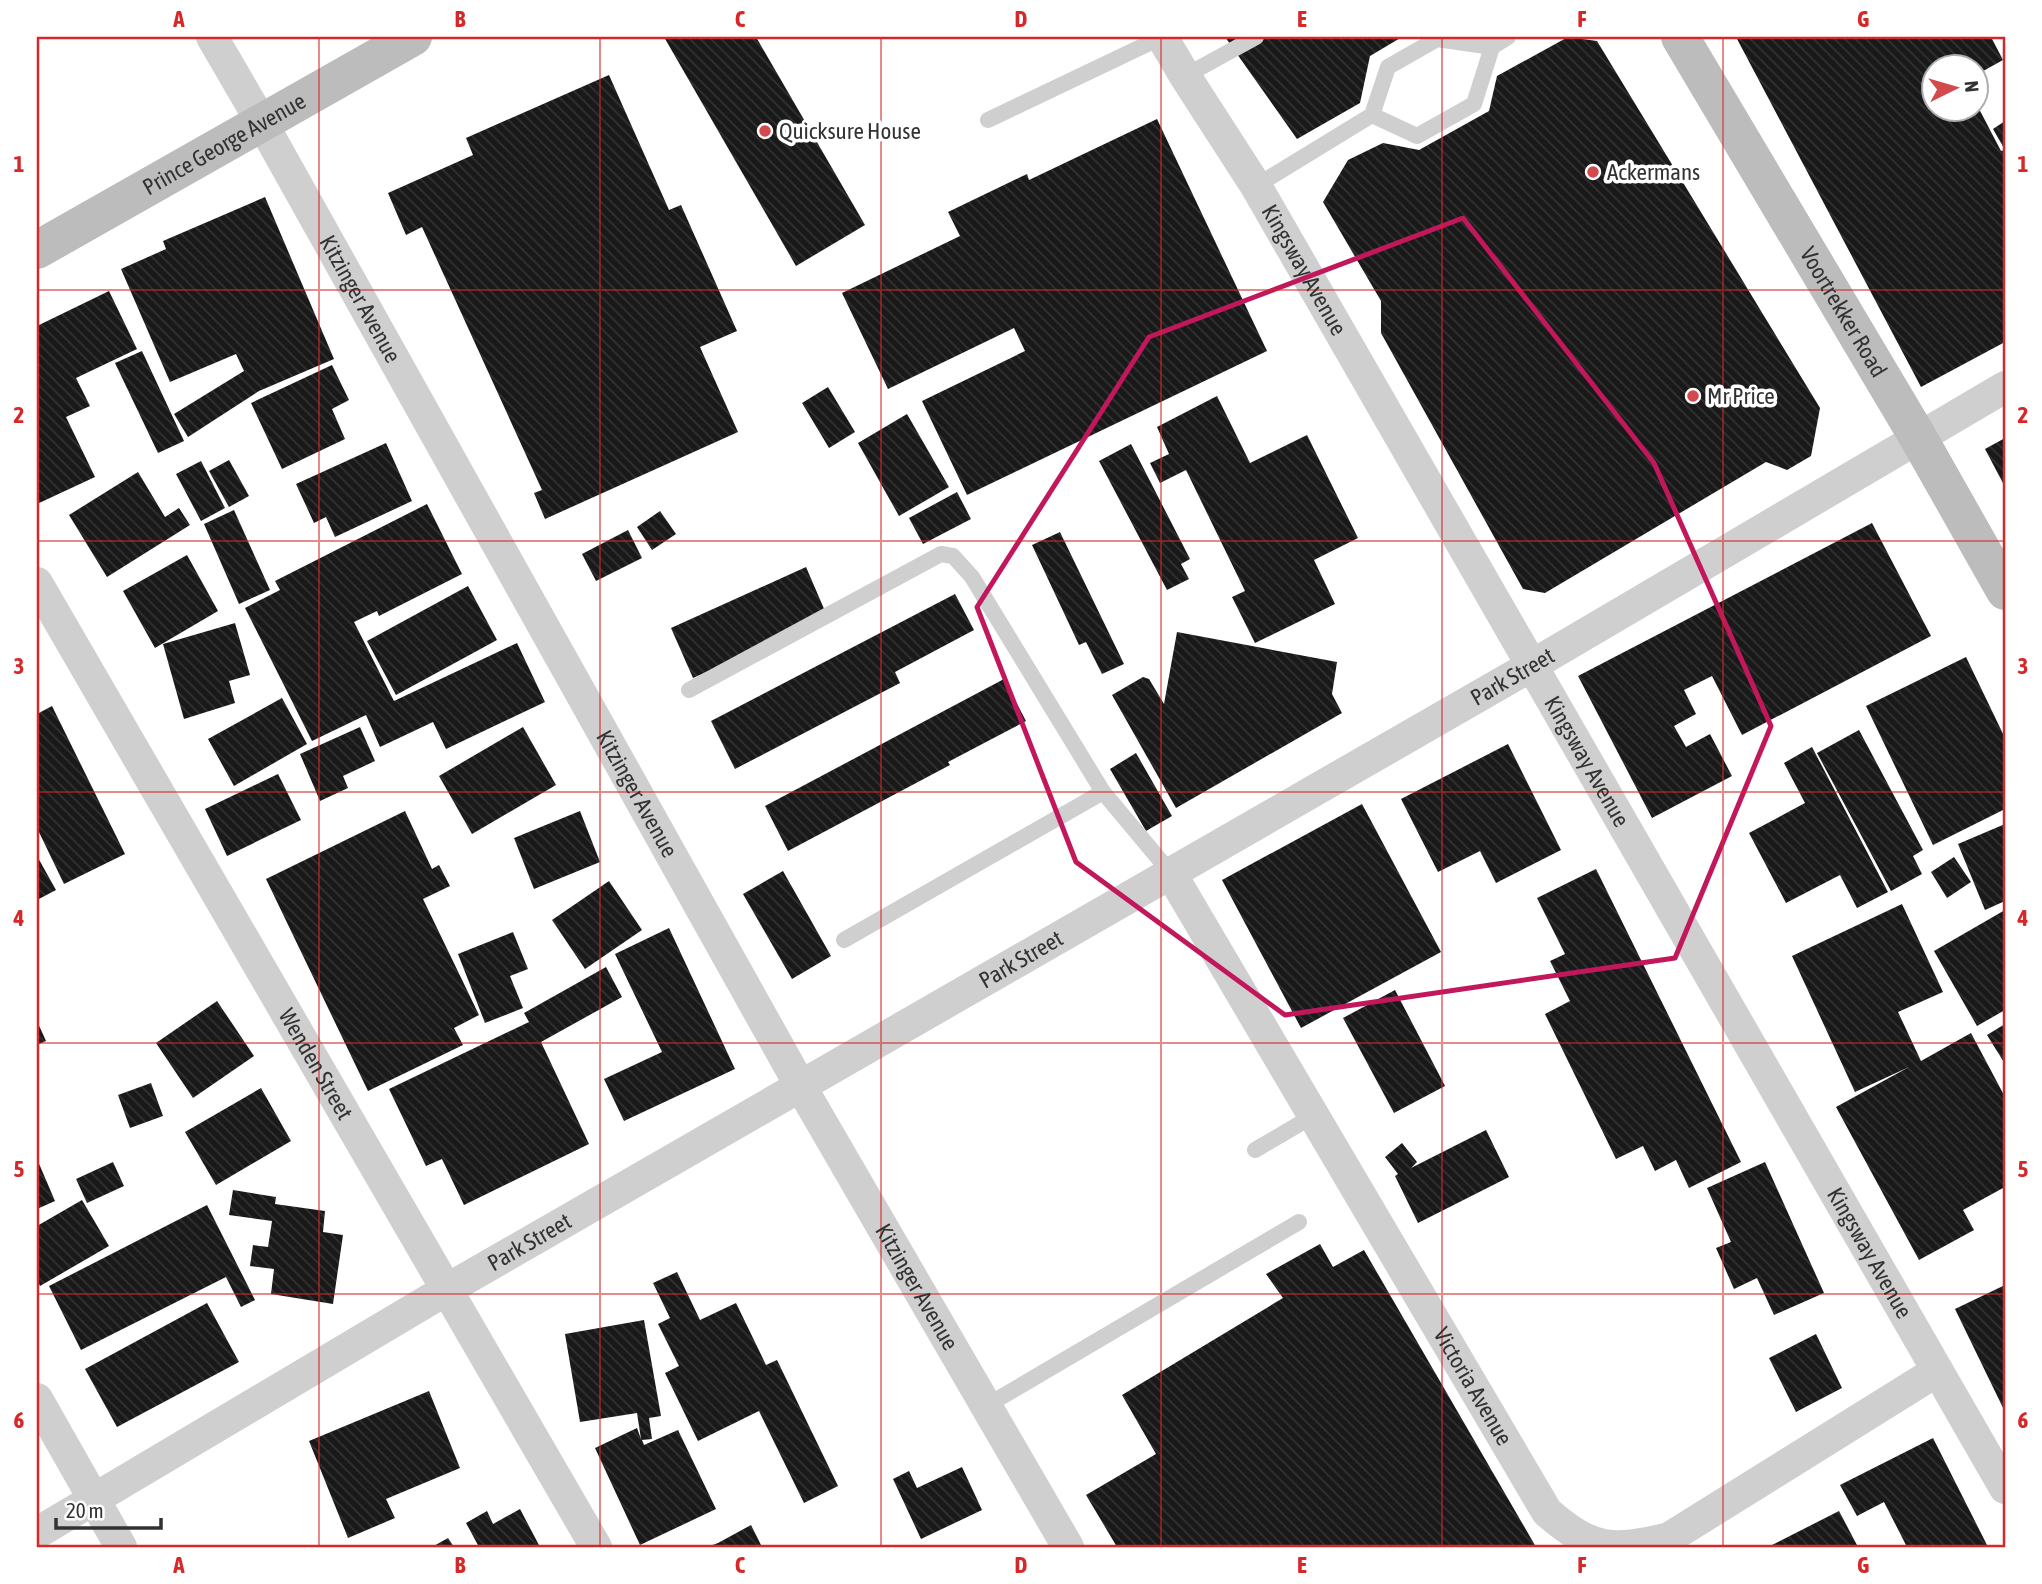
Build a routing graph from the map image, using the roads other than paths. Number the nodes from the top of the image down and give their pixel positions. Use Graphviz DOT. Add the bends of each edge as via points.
graph roads {
  1 [pos="212,37"];
  2 [pos="413,37"];
  3 [pos="1162,37"];
  4 [pos="1256,37"];
  5 [pos="1508,37"];
  6 [pos="1680,37"];
  7 [pos="1492,47"];
  8 [pos="1185,76"];
  9 [pos="1372,115"];
  10 [pos="988,120"];
  11 [pos="262,123"];
  12 [pos="1256,186"];
  13 [pos="37,250"];
  14 [pos="2005,387"];
  15 [pos="1919,439"];
  16 [pos="37,583"];
  17 [pos="2005,591"];
  18 [pos="1531,666"];
  19 [pos="689,690"];
  20 [pos="1103,792"];
  21 [pos="1170,873"];
  22 [pos="844,940"];
  23 [pos="801,1087"];
  24 [pos="1313,1116"];
  25 [pos="1255,1150"];
  26 [pos="1300,1222"];
  27 [pos="446,1290"];
  28 [pos="1937,1371"];
  29 [pos="37,1399"];
  30 [pos="986,1406"];
  31 [pos="2005,1488"];
  32 [pos="94,1501"];
  33 [pos="37,1533"];
  34 [pos="121,1547"];
  35 [pos="596,1547"];
  36 [pos="1068,1547"];
  1 -- 11 [label="street, Kitzinger Avenue"];
  2 -- 11 [label="main road, Prince George Avenue"];
  3 -- 8 [label="street, Kingsway Avenue"];
  3 -- 10 [label="lane"];
  4 -- 8 [label="lane"];
  5 -- 7 [label="lane"];
  6 -- 15 [label="main road, Voortrekker Road"];
  7 -- 9 [label="lane" via="1437,39 1388,67"];
  7 -- 9 [label="lane" via="1474,104 1417,136"];
  8 -- 12 [label="street, Kingsway Avenue"];
  9 -- 12 [label="lane"];
  11 -- 13 [label="main road, Prince George Avenue"];
  11 -- 23 [label="street, Kitzinger Avenue"];
  12 -- 18 [label="street, Kingsway Avenue"];
  14 -- 15 [label="street, Park Street"];
  15 -- 17 [label="main road, Voortrekker Road"];
  15 -- 18 [label="street, Park Street"];
  16 -- 27 [label="street, Wenden Street"];
  18 -- 21 [label="street, Park Street"];
  18 -- 28 [label="street, Kingsway Avenue"];
  19 -- 20 [label="lane" via="941,554 953,556 972,577"];
  20 -- 21 [label="lane"];
  20 -- 22 [label="lane"];
  21 -- 23 [label="street, Park Street"];
  21 -- 24 [label="street, Victoria Avenue"];
  23 -- 27 [label="street, Park Street"];
  23 -- 30 [label="street, Kitzinger Avenue"];
  24 -- 25 [label="lane"];
  24 -- 28 [label="street, Victoria Avenue" via="1547,1512 1590,1543 1614,1547 1669,1538"];
  26 -- 30 [label="lane"];
  27 -- 32 [label="street, Park Street"];
  27 -- 35 [label="street, Wenden Street"];
  28 -- 31 [label="street, Kingsway Avenue"];
  29 -- 32 [label="street"];
  30 -- 36 [label="street, Kitzinger Avenue"];
  32 -- 33 [label="street, Park Street"];
  32 -- 34 [label="street"];
}
